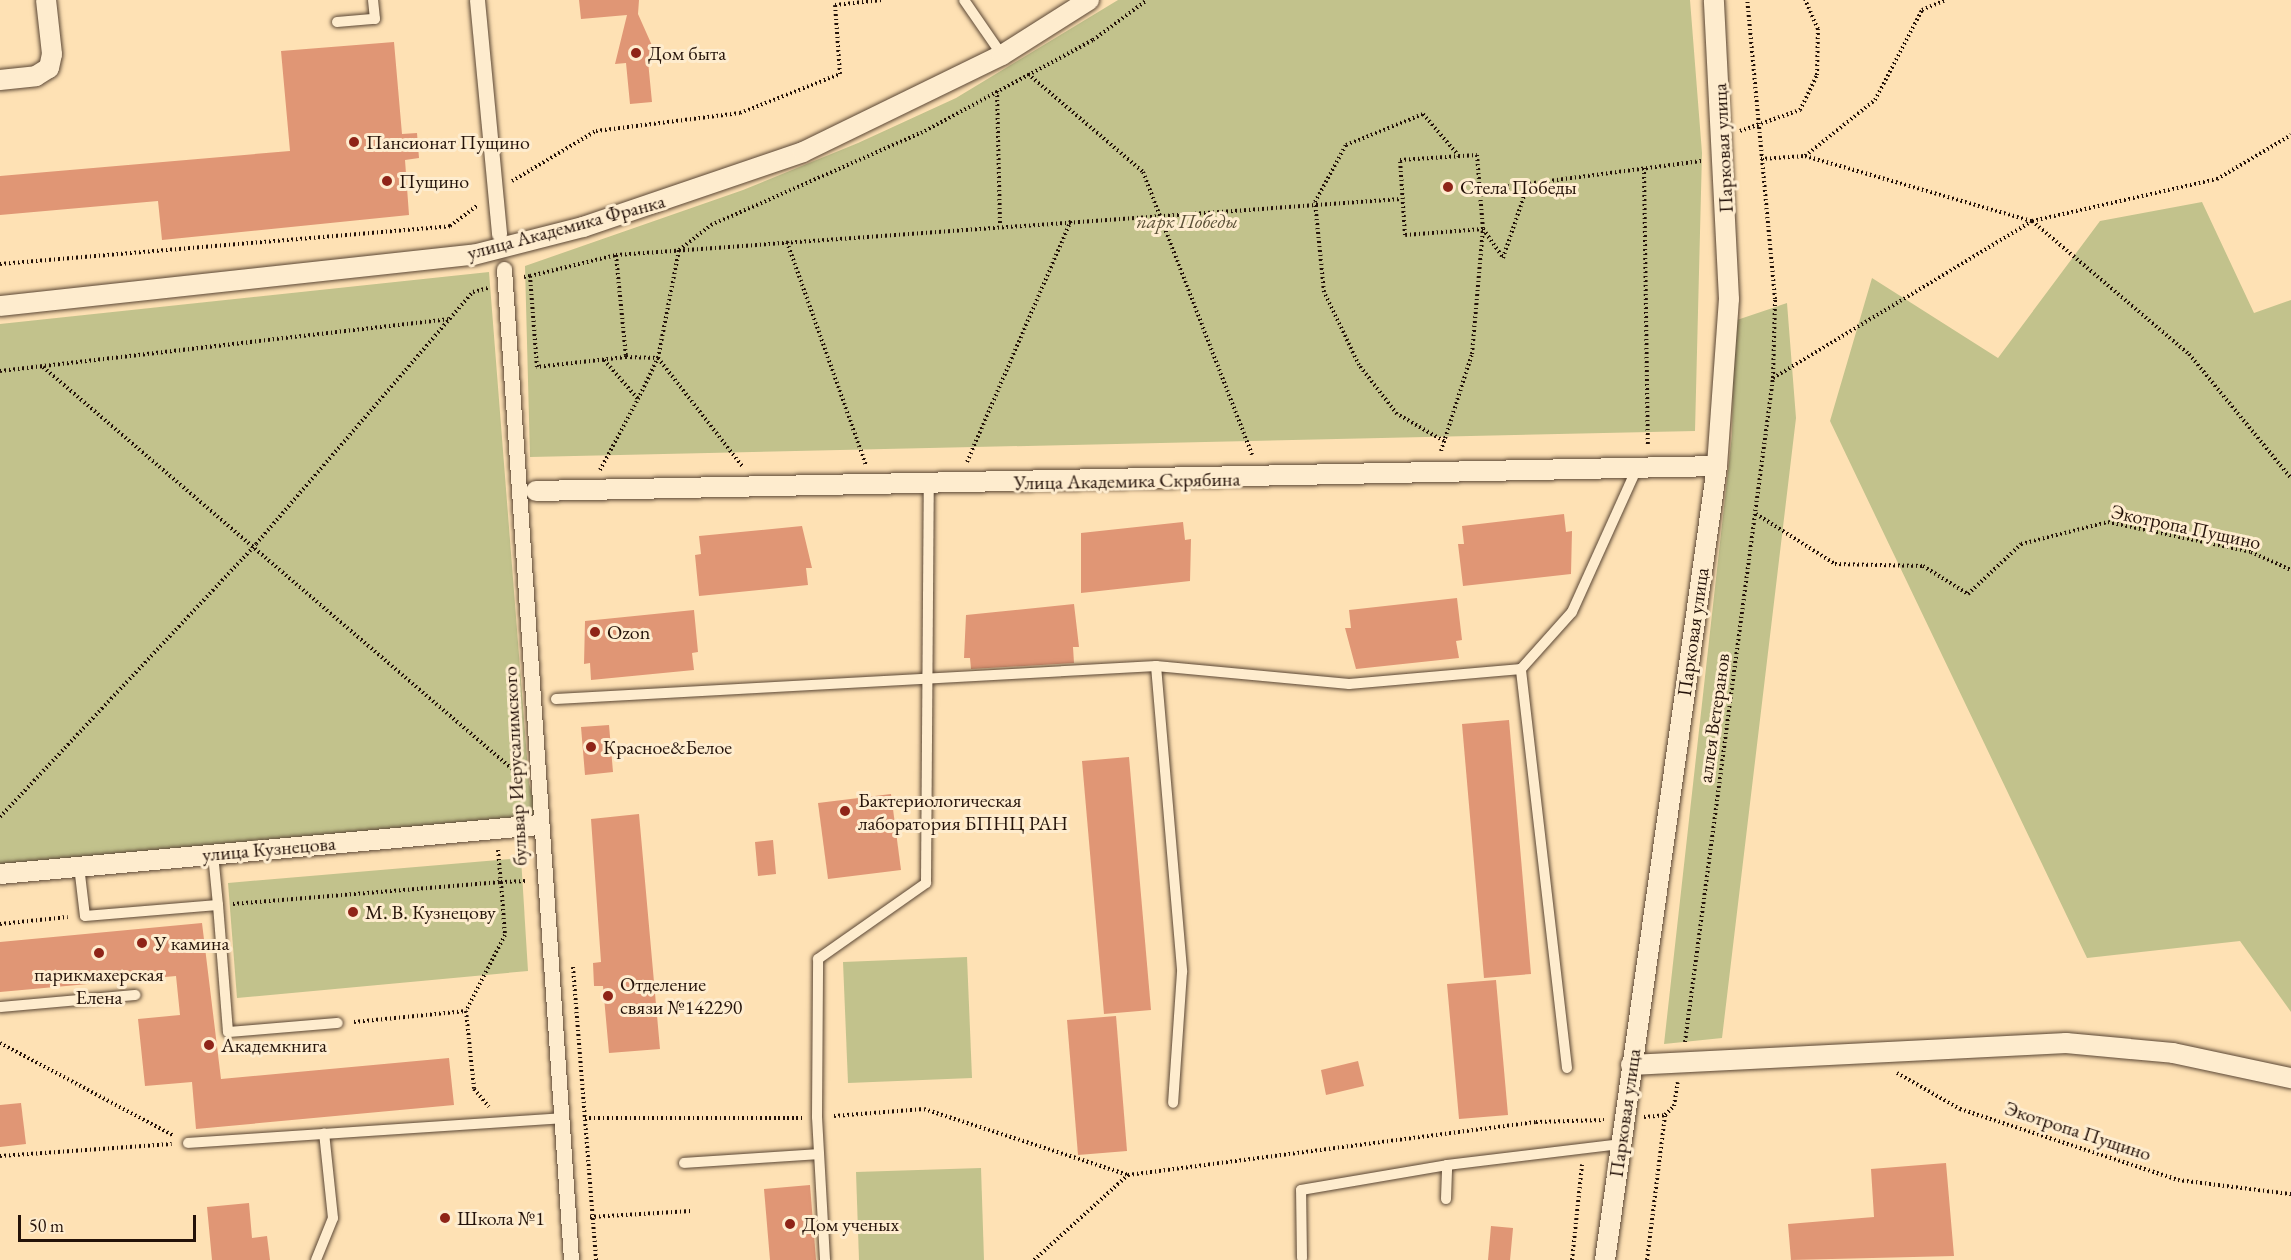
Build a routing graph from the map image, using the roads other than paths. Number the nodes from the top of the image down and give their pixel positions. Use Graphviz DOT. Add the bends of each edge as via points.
graph roads {
  1 [pos="46,0"];
  2 [pos="373,0"];
  3 [pos="477,0"];
  4 [pos="964,0"];
  5 [pos="1089,0"];
  6 [pos="1714,0"];
  7 [pos="337,22"];
  8 [pos="1002,55"];
  9 [pos="0,80"];
  10 [pos="499,234"];
  11 [pos="506,276"];
  12 [pos="0,306"];
  13 [pos="1717,466"];
  14 [pos="1636,470"];
  15 [pos="928,485"];
  16 [pos="536,491"];
  17 [pos="1156,666"];
  18 [pos="1521,669"];
  19 [pos="927,675"];
  20 [pos="556,699"];
  21 [pos="539,825"];
  22 [pos="213,854"];
  23 [pos="80,866"];
  24 [pos="0,874"];
  25 [pos="218,905"];
  26 [pos="135,995"];
  27 [pos="0,1007"];
  28 [pos="338,1023"];
  29 [pos="1631,1065"];
  30 [pos="1567,1068"];
  31 [pos="2291,1078"];
  32 [pos="1173,1103"];
  33 [pos="560,1118"];
  34 [pos="324,1133"];
  35 [pos="188,1143"];
  36 [pos="1620,1144"];
  37 [pos="819,1154"];
  38 [pos="684,1163"];
  39 [pos="1447,1165"];
  40 [pos="1446,1199"];
  41 [pos="1302,1258"];
  42 [pos="316,1260"];
  43 [pos="571,1260"];
  44 [pos="825,1260"];
  45 [pos="1605,1260"];
  1 -- 9 [label="street" via="52,54 49,68 36,76"];
  2 -- 7 [label="lane" via="375,19"];
  3 -- 10 [label="street"];
  4 -- 8 [label="lane"];
  5 -- 8 [label="street, улица Академика Франка"];
  6 -- 13 [label="street, Парковая улица" via="1729,299"];
  8 -- 12 [label="street, улица Академика Франка" via="803,152 672,199 501,249"];
  11 -- 21 [label="street, бульвар Иерусалимского"];
  13 -- 14 [label="street, Улица Академика Скрябина"];
  13 -- 29 [label="street, Парковая улица"];
  14 -- 15 [label="street, Улица Академика Скрябина"];
  14 -- 18 [label="lane" via="1572,612"];
  15 -- 16 [label="street, Улица Академика Скрябина"];
  15 -- 19 [label="lane"];
  17 -- 18 [label="lane" via="1349,684"];
  17 -- 19 [label="lane"];
  17 -- 32 [label="lane" via="1182,972"];
  18 -- 30 [label="lane"];
  19 -- 20 [label="lane"];
  19 -- 37 [label="lane" via="926,882 818,959"];
  21 -- 22 [label="street, улица Кузнецова"];
  21 -- 33 [label="street, бульвар Иерусалимского"];
  22 -- 23 [label="street, улица Кузнецова"];
  22 -- 25 [label="lane"];
  23 -- 24 [label="street, улица Кузнецова"];
  23 -- 25 [label="lane" via="85,916"];
  25 -- 28 [label="lane" via="228,1032"];
  26 -- 27 [label="lane"];
  29 -- 31 [label="street" via="2066,1043 2173,1053"];
  29 -- 36 [label="street, Парковая улица"];
  33 -- 34 [label="lane"];
  33 -- 43 [label="street, бульвар Иерусалимского"];
  34 -- 35 [label="lane"];
  34 -- 42 [label="lane" via="333,1218"];
  36 -- 39 [label="lane"];
  36 -- 45 [label="street, Парковая улица"];
  37 -- 38 [label="lane"];
  37 -- 44 [label="lane"];
  39 -- 40 [label="lane"];
  39 -- 41 [label="lane" via="1301,1190"];
}
